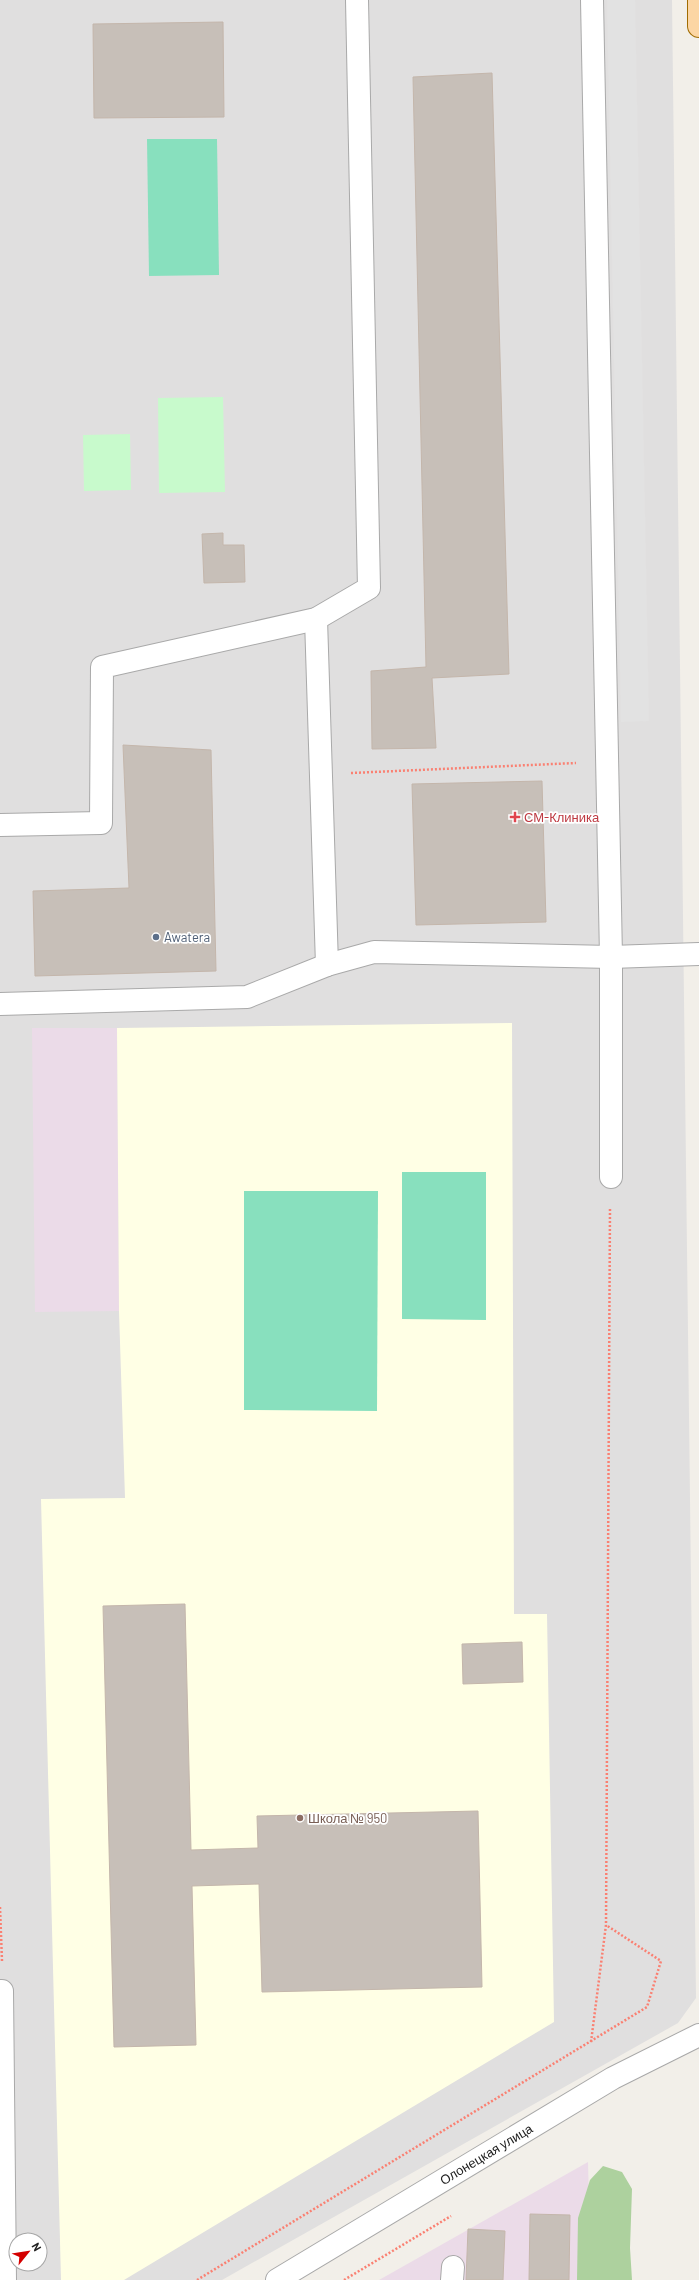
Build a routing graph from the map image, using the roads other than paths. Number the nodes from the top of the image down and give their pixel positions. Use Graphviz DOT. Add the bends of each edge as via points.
graph roads {
  1 [pos="357,0"];
  2 [pos="592,0"];
  3 [pos="699,0"];
  4 [pos="699,26"];
  5 [pos="316,619"];
  6 [pos="0,825"];
  7 [pos="699,954"];
  8 [pos="611,956"];
  9 [pos="327,965"];
  10 [pos="0,1004"];
  11 [pos="611,1177"];
  12 [pos="1,1991"];
  13 [pos="699,2035"];
  14 [pos="5,2280"];
  15 [pos="277,2280"];
  1 -- 5 [label="street" via="369,588"];
  2 -- 8 [label="street"];
  3 -- 4 [label="main road"];
  5 -- 6 [label="street" via="102,667 101,823"];
  5 -- 9 [label="street"];
  7 -- 8 [label="street"];
  8 -- 9 [label="street" via="374,952"];
  8 -- 11 [label="street"];
  9 -- 10 [label="street" via="247,997"];
  12 -- 14 [label="street"];
  13 -- 15 [label="street, Олонецкая улица" via="613,2078"];
}
